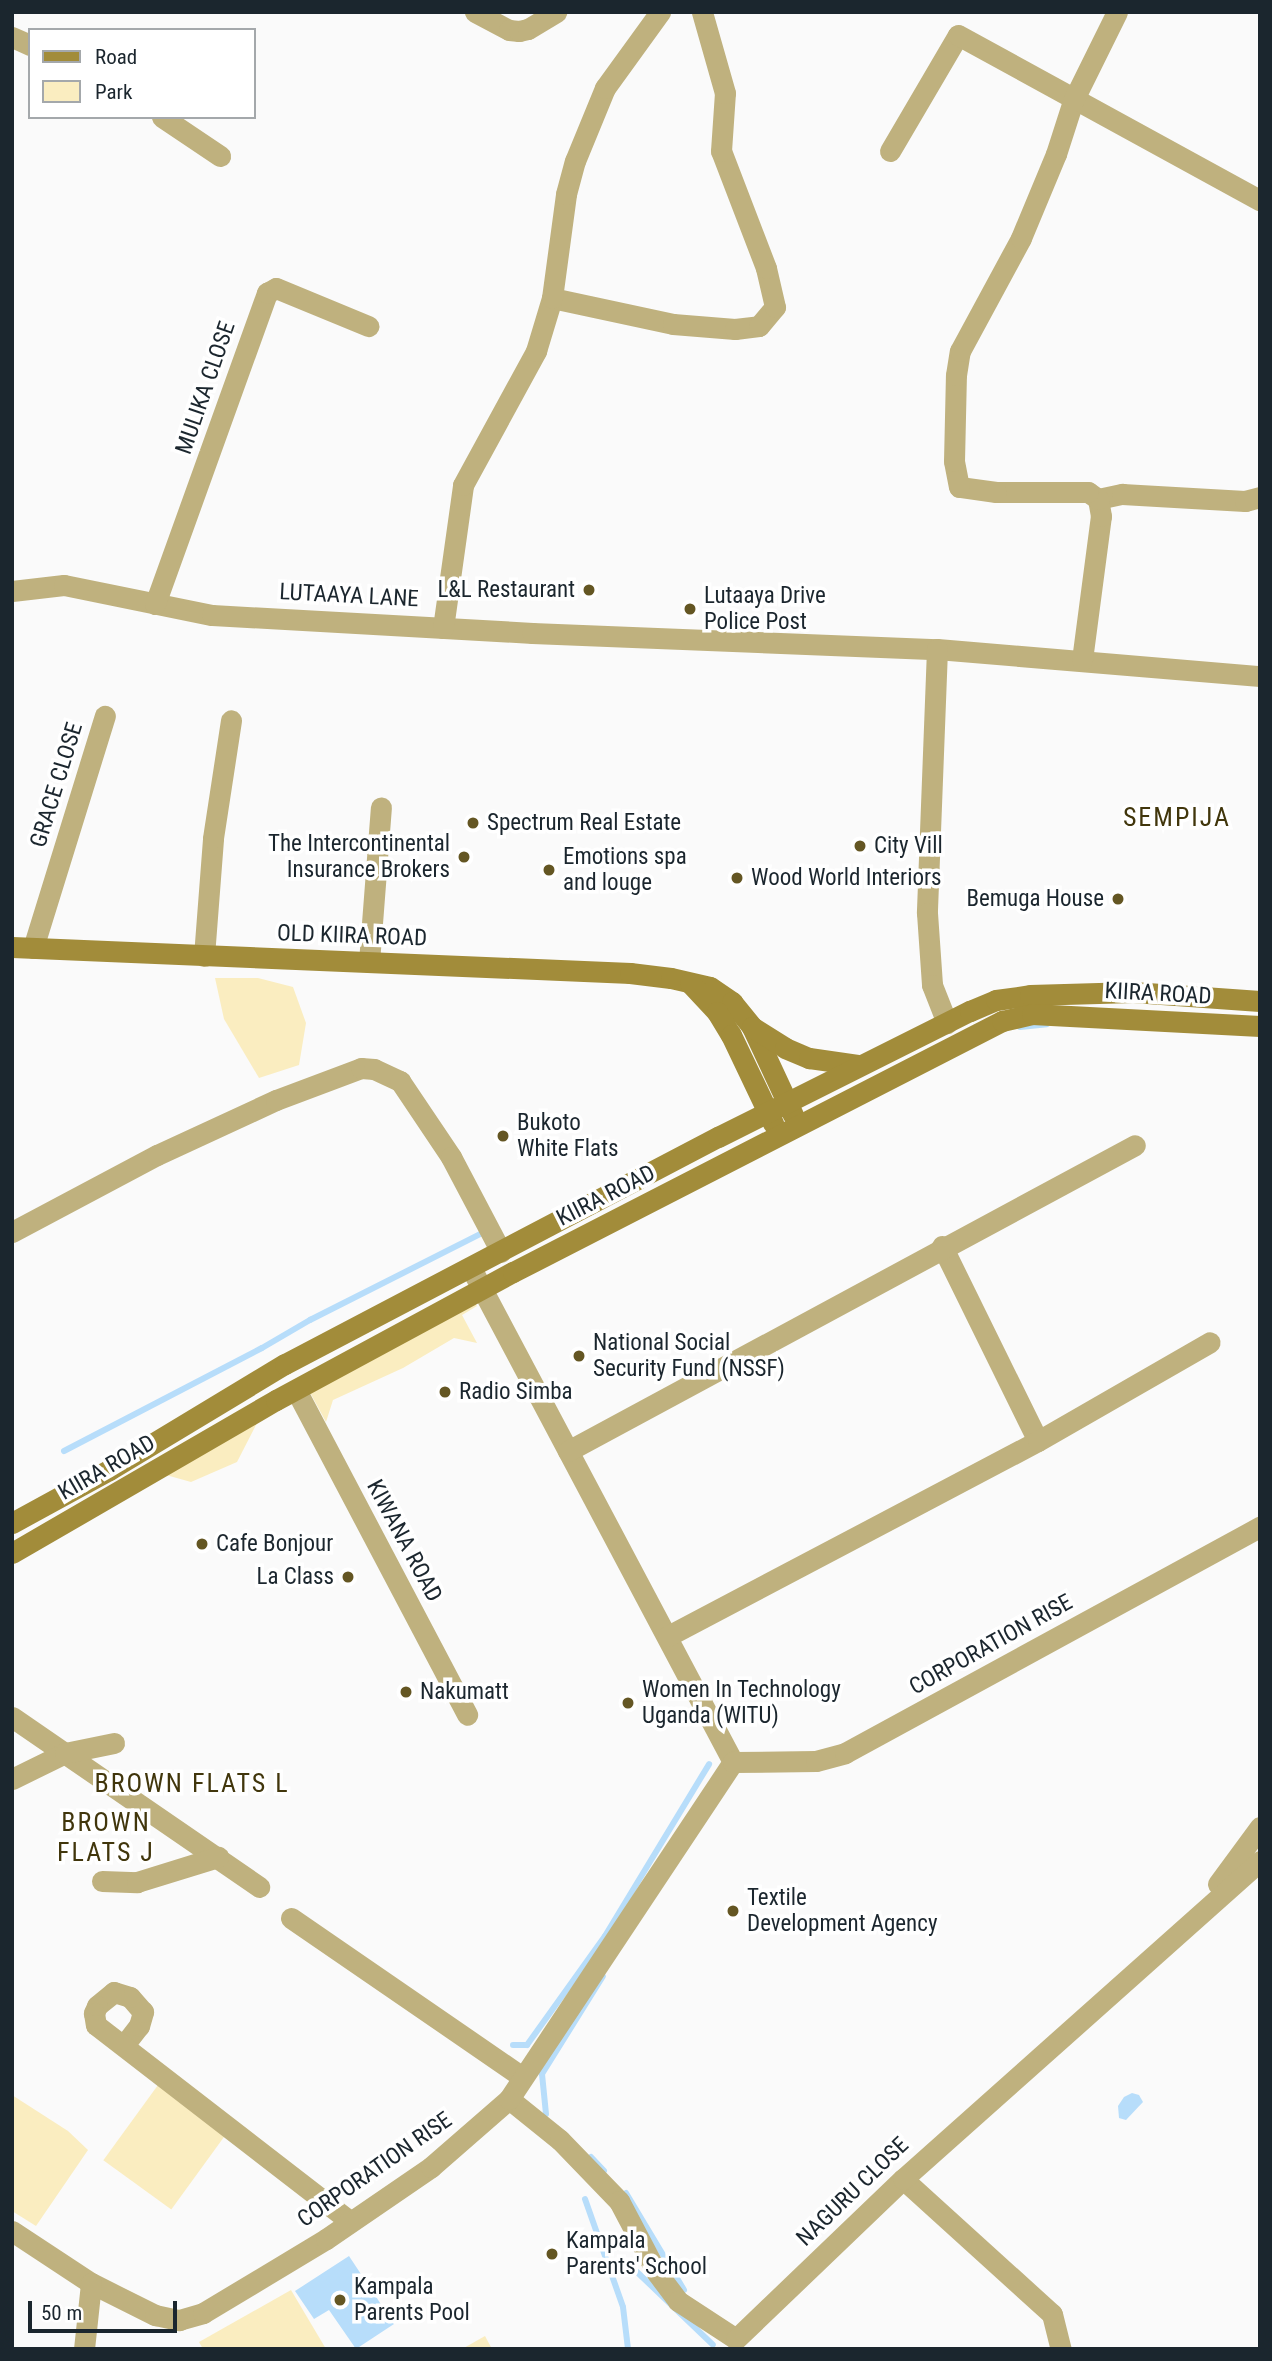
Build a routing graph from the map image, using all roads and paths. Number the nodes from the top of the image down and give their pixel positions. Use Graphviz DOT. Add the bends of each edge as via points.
graph roads {
  1 [pos="475,12"];
  2 [pos="556,12"];
  3 [pos="660,12"];
  4 [pos="702,12"];
  5 [pos="1117,12"];
  6 [pos="12,37"];
  7 [pos="28,44"];
  8 [pos="1073,101"];
  9 [pos="165,119"];
  10 [pos="890,152"];
  11 [pos="220,156"];
  12 [pos="1260,200"];
  13 [pos="552,298"];
  14 [pos="368,326"];
  15 [pos="1260,498"];
  16 [pos="1098,499"];
  17 [pos="12,591"];
  18 [pos="155,604"];
  19 [pos="443,628"];
  20 [pos="937,649"];
  21 [pos="1082,660"];
  22 [pos="1260,676"];
  23 [pos="105,716"];
  24 [pos="231,720"];
  25 [pos="381,807"];
  26 [pos="22,948"];
  27 [pos="204,956"];
  28 [pos="369,962"];
  29 [pos="689,982"];
  30 [pos="1260,1001"];
  31 [pos="947,1023"];
  32 [pos="1260,1026"];
  33 [pos="752,1027"];
  34 [pos="858,1065"];
  35 [pos="777,1107"];
  36 [pos="789,1132"];
  37 [pos="1135,1145"];
  38 [pos="12,1232"];
  39 [pos="943,1246"];
  40 [pos="501,1252"];
  41 [pos="471,1268"];
  42 [pos="483,1288"];
  43 [pos="1210,1342"];
  44 [pos="296,1390"];
  45 [pos="1038,1441"];
  46 [pos="568,1451"];
  47 [pos="12,1523"];
  48 [pos="1260,1527"];
  49 [pos="12,1553"];
  50 [pos="668,1636"];
  51 [pos="467,1715"];
  52 [pos="12,1717"];
  53 [pos="114,1743"];
  54 [pos="65,1753"];
  55 [pos="733,1762"];
  56 [pos="12,1779"];
  57 [pos="1260,1827"];
  58 [pos="218,1857"];
  59 [pos="1260,1861"];
  60 [pos="102,1881"];
  61 [pos="259,1887"];
  62 [pos="1196,1914"];
  63 [pos="292,1918"];
  64 [pos="124,2045"];
  65 [pos="522,2077"];
  66 [pos="509,2099"];
  67 [pos="903,2179"];
  68 [pos="350,2221"];
  69 [pos="16,2234"];
  70 [pos="91,2283"];
  71 [pos="735,2344"];
  72 [pos="84,2349"];
  73 [pos="1061,2349"];
  1 -- 2 [label="street" via="519,31"];
  3 -- 13 [label="street" via="605,88 589,120 566,194"];
  4 -- 13 [label="street" via="725,93 721,151 774,292 772,312 752,329 715,328 673,324"];
  5 -- 8 [label="street"];
  6 -- 7 [label="street"];
  8 -- 10 [label="street" via="958,35"];
  8 -- 12 [label="street"];
  8 -- 16 [label="street" via="1021,238 958,358 954,461 957,482 964,489 1088,492"];
  9 -- 11 [label="street"];
  13 -- 19 [label="street" via="536,351 463,485"];
  14 -- 18 [label="street, MULIKA CLOSE" via="276,288 267,293"];
  15 -- 16 [label="street" via="1122,494"];
  16 -- 21 [label="street" via="1101,516"];
  17 -- 18 [label="street, LUTAAYA LANE" via="64,585"];
  18 -- 19 [label="street, LUTAAYA LANE" via="212,615"];
  19 -- 20 [label="street, LUTAAYA LANE"];
  20 -- 21 [label="street, LUTAAYA LANE"];
  20 -- 31 [label="street" via="927,913 932,985"];
  21 -- 22 [label="street, LUTAAYA LANE"];
  23 -- 26 [label="street, GRACE CLOSE"];
  24 -- 27 [label="street" via="213,838"];
  25 -- 28 [label="street"];
  26 -- 27 [label="main road, OLD KIIRA ROAD"];
  27 -- 28 [label="main road, OLD KIIRA ROAD"];
  28 -- 29 [label="main road, OLD KIIRA ROAD" via="631,973"];
  29 -- 33 [label="main road, OLD KIIRA ROAD" via="723,995"];
  29 -- 35 [label="main road, OLD KIIRA ROAD" via="717,1012"];
  30 -- 31 [label="main road, KIIRA ROAD" via="1133,992 1030,995 996,1000"];
  31 -- 34 [label="main road, KIIRA ROAD"];
  32 -- 36 [label="main road, KIIRA ROAD" via="1032,1014 967,1037"];
  33 -- 34 [label="main road" via="809,1058"];
  33 -- 35 [label="main road, OLD KIIRA ROAD"];
  34 -- 35 [label="main road, KIIRA ROAD"];
  35 -- 36 [label="main road, OLD KIIRA ROAD"];
  35 -- 40 [label="main road, KIIRA ROAD"];
  36 -- 42 [label="main road, KIIRA ROAD"];
  37 -- 39 [label="street"];
  38 -- 40 [label="street" via="240,1116 361,1068 400,1080 451,1157"];
  39 -- 45 [label="street"];
  39 -- 46 [label="street"];
  40 -- 41 [label="main road, KIIRA ROAD"];
  41 -- 42 [label="street"];
  41 -- 47 [label="main road, KIIRA ROAD" via="285,1364"];
  42 -- 44 [label="main road, KIIRA ROAD"];
  42 -- 46 [label="street"];
  43 -- 45 [label="street"];
  44 -- 49 [label="main road, KIIRA ROAD"];
  44 -- 51 [label="street, KIWANA ROAD"];
  45 -- 50 [label="street"];
  46 -- 50 [label="street"];
  48 -- 55 [label="street, CORPORATION RISE" via="845,1753 816,1760"];
  50 -- 55 [label="street"];
  52 -- 54 [label="street"];
  53 -- 54 [label="street"];
  54 -- 56 [label="street"];
  54 -- 58 [label="street"];
  55 -- 65 [label="street, CORPORATION RISE"];
  57 -- 62 [label="street"];
  58 -- 60 [label="street" via="137,1882"];
  58 -- 61 [label="street"];
  59 -- 62 [label="street, NAGURU CLOSE"];
  62 -- 67 [label="street, NAGURU CLOSE"];
  63 -- 65 [label="street"];
  64 -- 68 [label="street"];
  65 -- 66 [label="street, CORPORATION RISE"];
  66 -- 68 [label="street, CORPORATION RISE" via="431,2167"];
  66 -- 71 [label="street, NAGURU CLOSE" via="560,2140 619,2201 657,2273 678,2301"];
  67 -- 71 [label="street, NAGURU CLOSE"];
  67 -- 73 [label="street" via="1052,2314"];
  68 -- 70 [label="street, CORPORATION RISE" via="191,2318 155,2315"];
  69 -- 70 [label="street, CORPORATION RISE"];
  70 -- 72 [label="street"];
}
